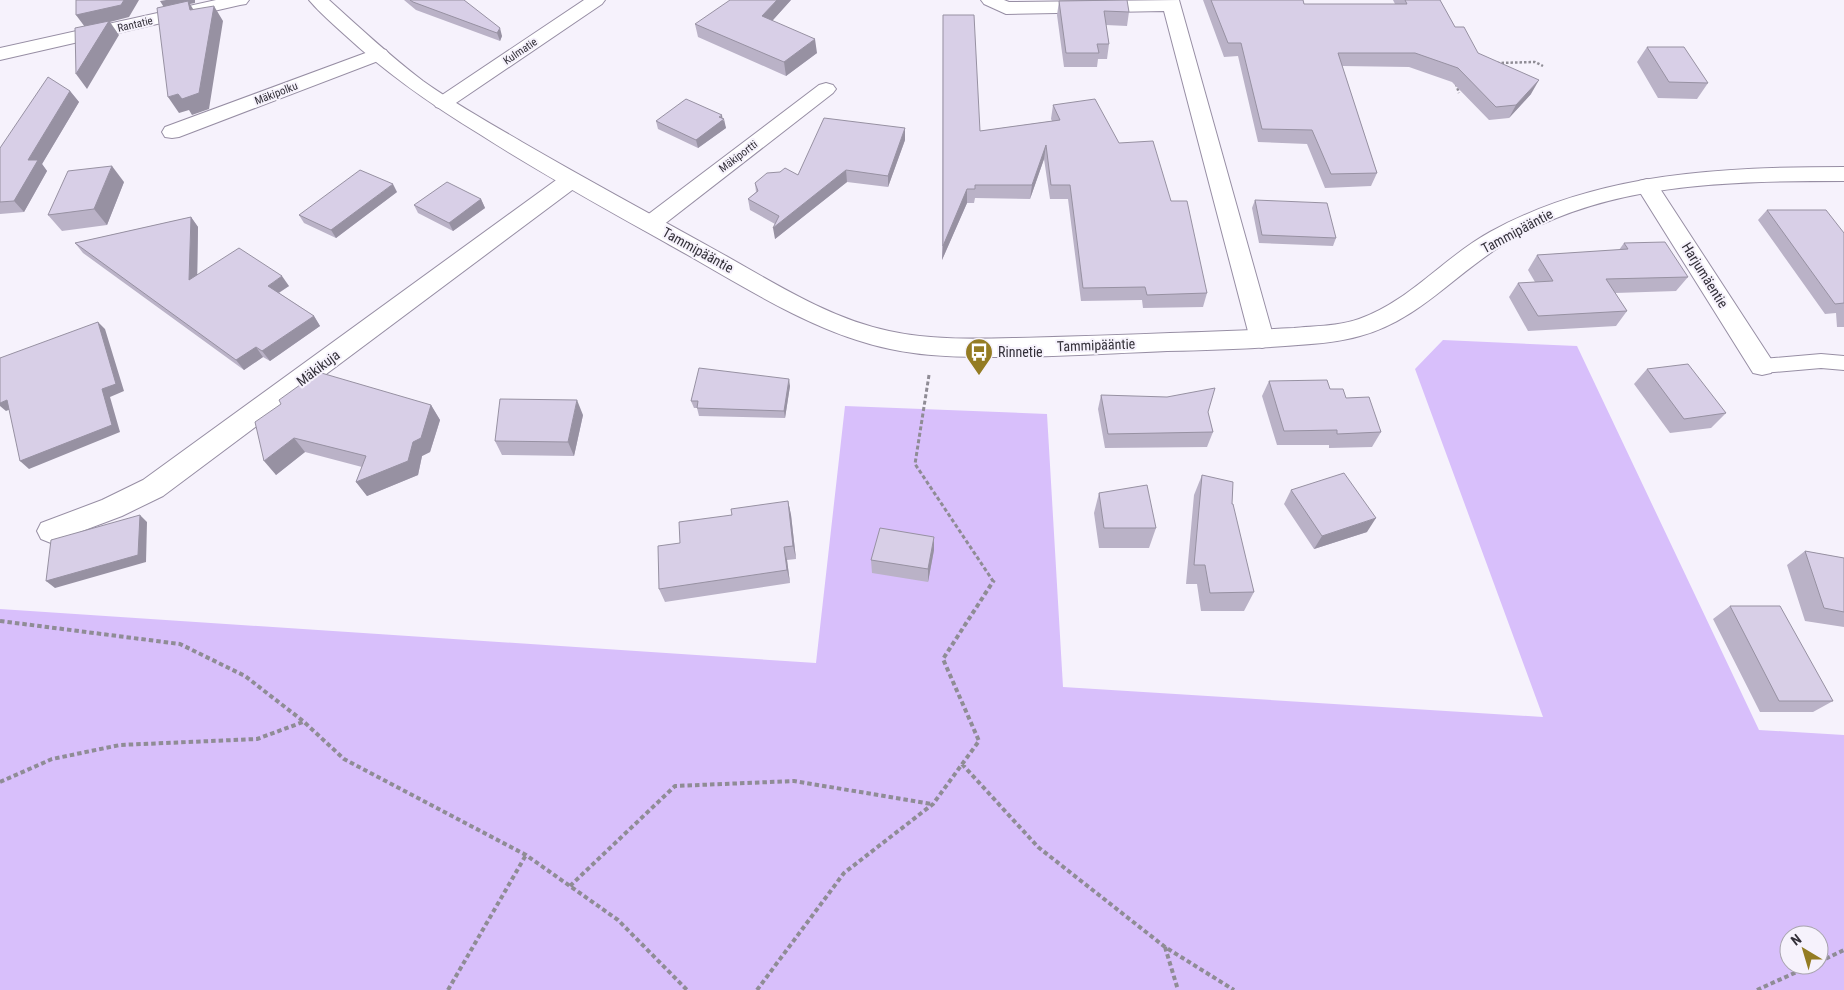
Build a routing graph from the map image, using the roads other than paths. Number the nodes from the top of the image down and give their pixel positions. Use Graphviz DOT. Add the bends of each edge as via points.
graph roads {
  1 [pos="240,0"];
  2 [pos="318,0"];
  3 [pos="596,0"];
  4 [pos="990,0"];
  5 [pos="1170,2"];
  6 [pos="0,54"];
  7 [pos="379,54"];
  8 [pos="826,89"];
  9 [pos="443,103"];
  10 [pos="172,132"];
  11 [pos="1844,174"];
  12 [pos="571,180"];
  13 [pos="1646,186"];
  14 [pos="650,224"];
  15 [pos="1262,339"];
  16 [pos="1844,364"];
  17 [pos="1762,366"];
  18 [pos="50,531"];
  1 -- 6 [label="street, Rantatie"];
  2 -- 7 [label="street, Tammipääntie"];
  3 -- 9 [label="street, Kulmatie"];
  4 -- 5 [label="street" via="1006,8"];
  5 -- 15 [label="street"];
  7 -- 9 [label="street, Tammipääntie"];
  7 -- 10 [label="street, Mäkipolku"];
  8 -- 14 [label="street, Mäkiportti"];
  9 -- 12 [label="street, Tammipääntie"];
  11 -- 13 [label="street, Tammipääntie" via="1718,176"];
  12 -- 14 [label="street, Tammipääntie"];
  12 -- 18 [label="street, Mäkikuja" via="153,488 112,508"];
  13 -- 15 [label="street, Tammipääntie" via="1555,210 1498,237 1420,296 1373,323 1335,334"];
  13 -- 17 [label="street, Harjumäentie"];
  14 -- 15 [label="street, Tammipääntie" via="805,310 850,330 890,340 922,346 986,348"];
  16 -- 17 [label="lane" via="1821,362"];
}
